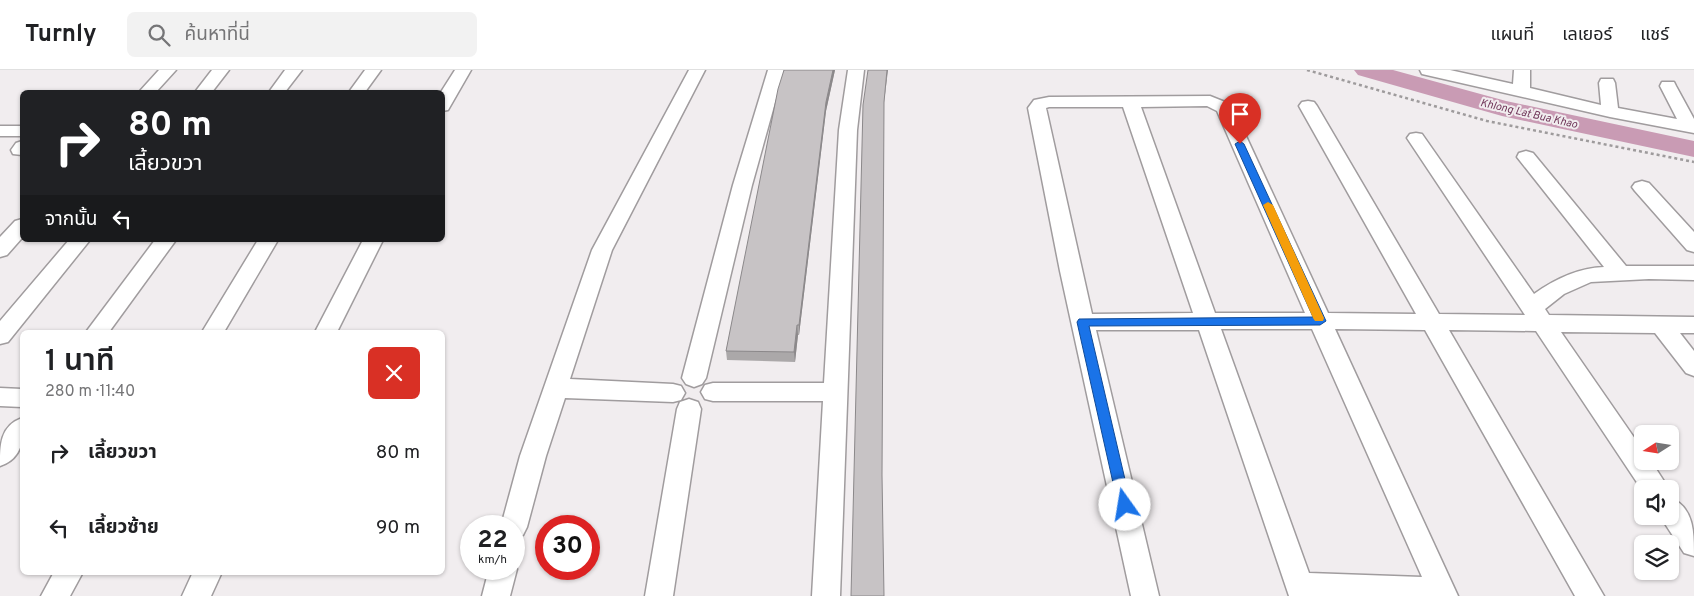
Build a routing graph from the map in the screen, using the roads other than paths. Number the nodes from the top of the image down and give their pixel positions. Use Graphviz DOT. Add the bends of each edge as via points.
graph roads {
  1 [pos="168,70"];
  2 [pos="221,70"];
  3 [pos="294,70"];
  4 [pos="373,70"];
  5 [pos="463,70"];
  6 [pos="696,70"];
  7 [pos="776,70"];
  8 [pos="856,70"];
  9 [pos="1428,70"];
  10 [pos="1522,70"];
  11 [pos="1607,83"];
  12 [pos="1668,86"];
  13 [pos="149,90"];
  14 [pos="205,90"];
  15 [pos="279,90"];
  16 [pos="358,90"];
  17 [pos="1521,92"];
  18 [pos="445,101"];
  19 [pos="1130,101"];
  20 [pos="1308,106"];
  21 [pos="1610,112"];
  22 [pos="1692,128"];
  23 [pos="0,131"];
  24 [pos="20,131"];
  25 [pos="1416,138"];
  26 [pos="1526,157"];
  27 [pos="1642,187"];
  28 [pos="20,228"];
  29 [pos="78,242"];
  30 [pos="164,242"];
  31 [pos="267,242"];
  32 [pos="372,242"];
  33 [pos="1694,245"];
  34 [pos="0,250"];
  35 [pos="1694,273"];
  36 [pos="1620,274"];
  37 [pos="1537,315"];
  38 [pos="1206,321"];
  39 [pos="1320,321"];
  40 [pos="1083,322"];
  41 [pos="1432,322"];
  42 [pos="1661,325"];
  43 [pos="1694,326"];
  44 [pos="98,330"];
  45 [pos="214,330"];
  46 [pos="327,330"];
  47 [pos="0,336"];
  48 [pos="1694,367"];
  49 [pos="694,378"];
  50 [pos="556,388"];
  51 [pos="713,392"];
  52 [pos="835,392"];
  53 [pos="0,397"];
  54 [pos="20,398"];
  55 [pos="681,401"];
  56 [pos="20,431"];
  57 [pos="0,456"];
  58 [pos="1650,480"];
  59 [pos="517,515"];
  60 [pos="1679,522"];
  61 [pos="1694,544"];
  62 [pos="67,575"];
  63 [pos="206,575"];
  64 [pos="500,580"];
  65 [pos="1301,590"];
  66 [pos="1443,593"];
  67 [pos="55,596"];
  68 [pos="196,596"];
  69 [pos="496,596"];
  70 [pos="660,596"];
  71 [pos="826,596"];
  72 [pos="1146,596"];
  73 [pos="1590,596"];
  1 -- 13 [label="street"];
  2 -- 14 [label="street"];
  3 -- 15 [label="street"];
  4 -- 16 [label="street"];
  5 -- 18 [label="street"];
  6 -- 50 [label="street" via="602,250"];
  7 -- 49 [label="street" via="742,183"];
  8 -- 52 [label="street" via="848,130"];
  9 -- 17 [label="street"];
  10 -- 17 [label="street"];
  11 -- 21 [label="street"];
  12 -- 22 [label="street"];
  17 -- 21 [label="street"];
  19 -- 38 [label="street"];
  19 -- 39 [label="street" via="1210,101 1224,108"];
  19 -- 40 [label="street" via="1049,102 1037,108"];
  20 -- 41 [label="street"];
  21 -- 22 [label="street"];
  23 -- 24 [label="street"];
  25 -- 37 [label="street"];
  26 -- 36 [label="street"];
  27 -- 33 [label="street"];
  28 -- 34 [label="street"];
  29 -- 47 [label="street"];
  30 -- 44 [label="street"];
  31 -- 45 [label="street"];
  32 -- 46 [label="street"];
  35 -- 36 [label="street"];
  36 -- 37 [label="street" via="1588,275 1556,290"];
  37 -- 41 [label="street"];
  37 -- 42 [label="street"];
  37 -- 58 [label="street"];
  38 -- 39 [label="street"];
  38 -- 40 [label="street"];
  38 -- 65 [label="street"];
  39 -- 41 [label="street"];
  39 -- 66 [label="street"];
  40 -- 72 [label="street"];
  41 -- 73 [label="street"];
  42 -- 43 [label="street"];
  42 -- 48 [label="street"];
  49 -- 51 [label="street" via="710,383"];
  49 -- 55 [label="street" via="680,382"];
  50 -- 55 [label="street"];
  50 -- 59 [label="street"];
  51 -- 52 [label="street"];
  51 -- 55 [label="street" via="708,402 696,409"];
  52 -- 71 [label="street"];
  53 -- 54 [label="street"];
  55 -- 70 [label="street"];
  56 -- 57 [label="street"];
  60 -- 61 [label="street"];
  62 -- 67 [label="street"];
  63 -- 68 [label="street"];
  64 -- 69 [label="street"];
  65 -- 66 [label="street"];
}
